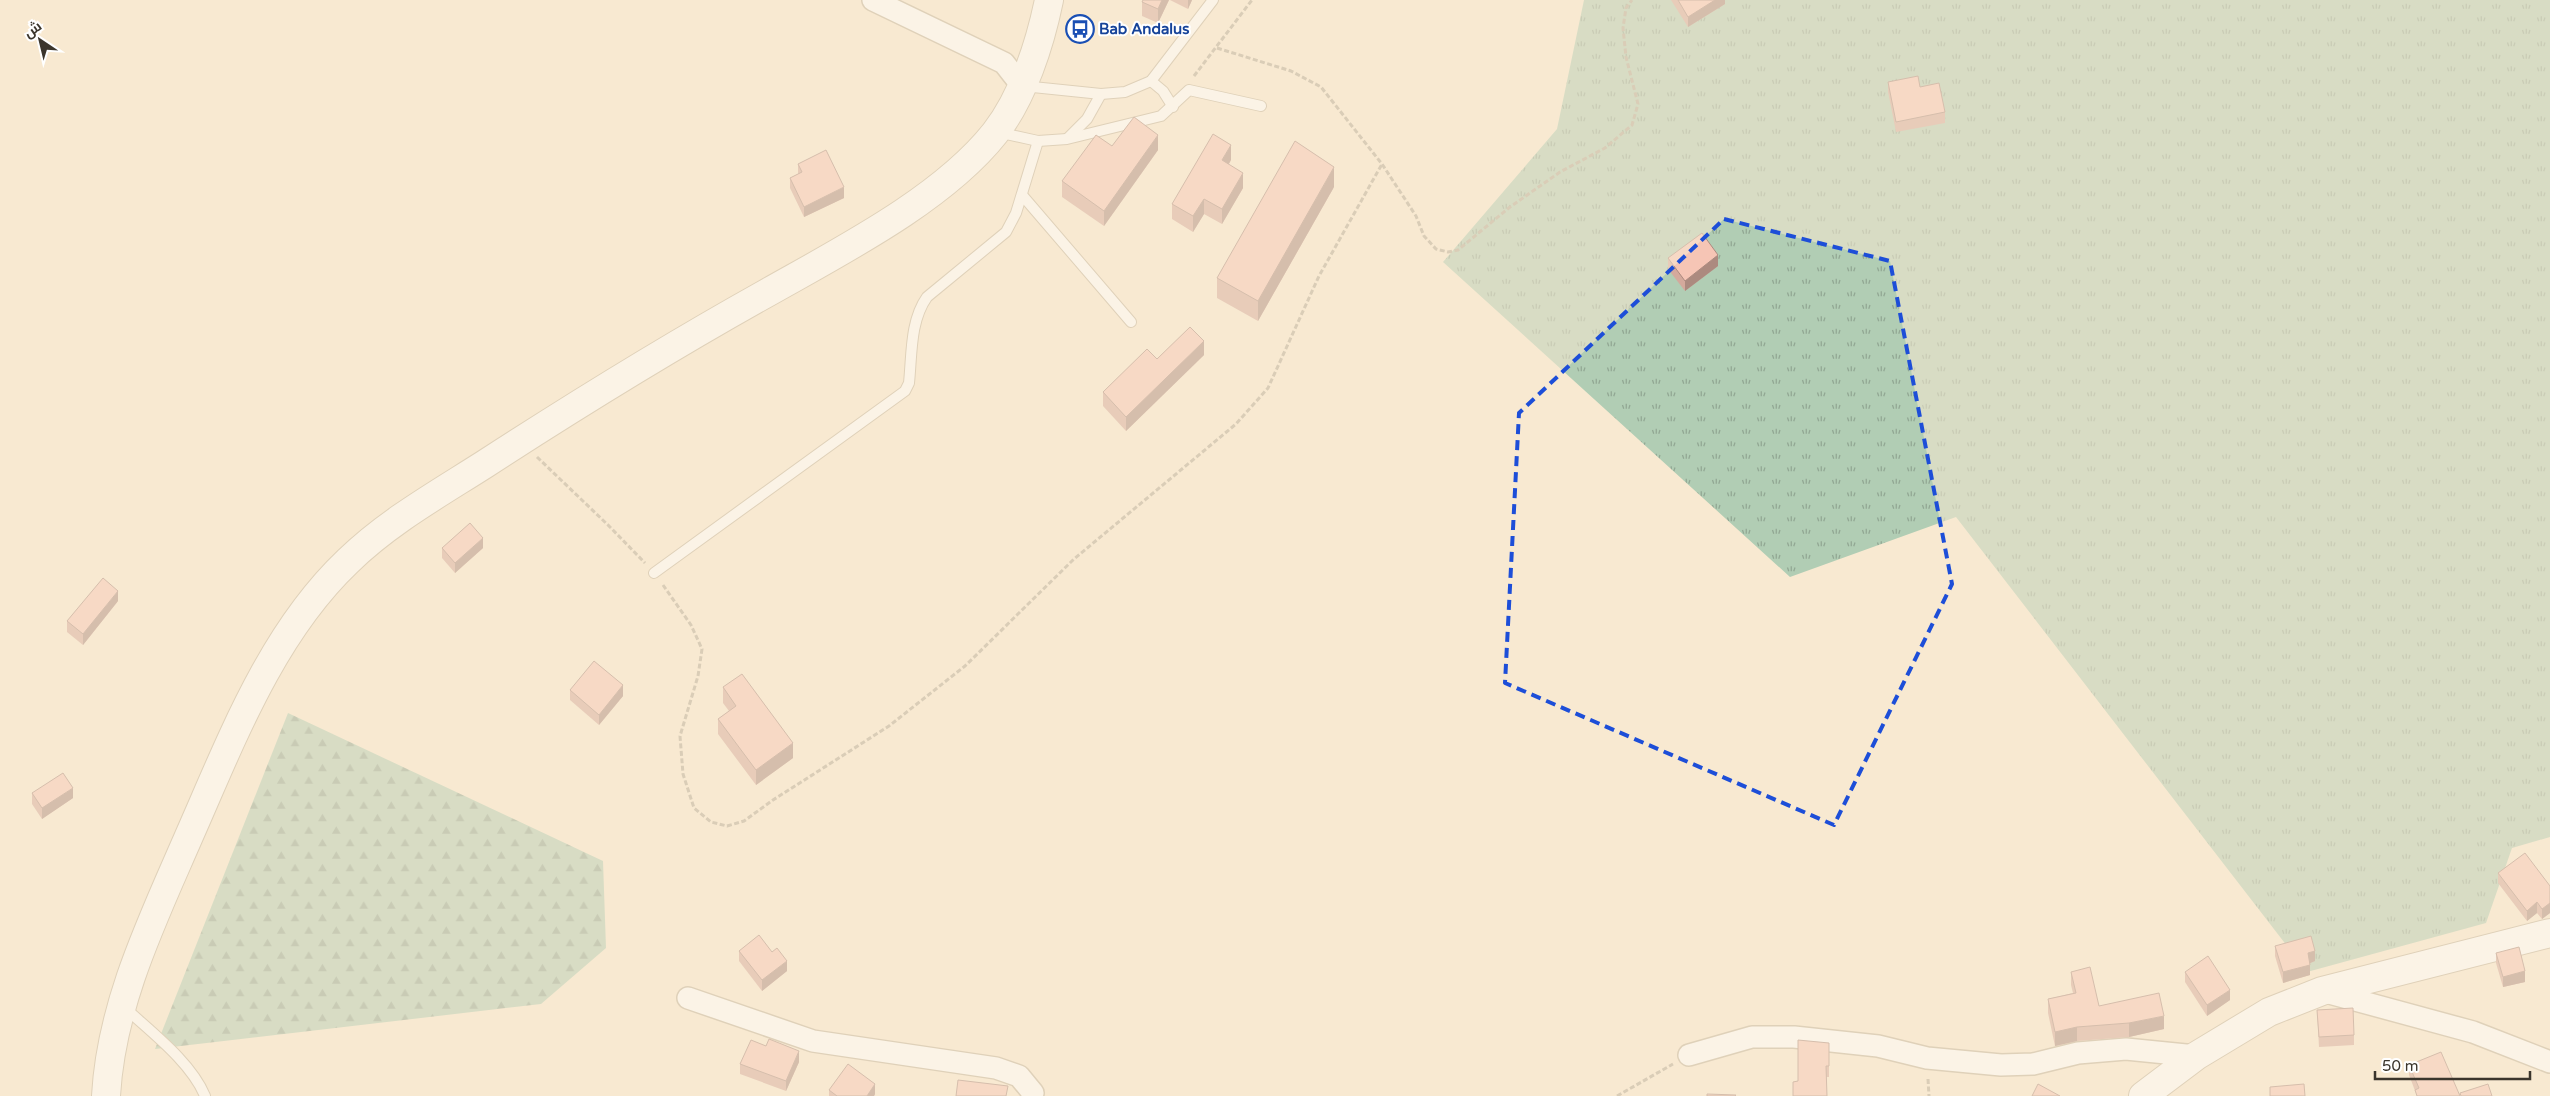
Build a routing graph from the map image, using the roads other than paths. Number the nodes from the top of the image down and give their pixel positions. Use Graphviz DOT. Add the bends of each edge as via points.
graph roads {
  1 [pos="873,0"];
  2 [pos="1049,0"];
  3 [pos="1213,0"];
  4 [pos="1151,81"];
  5 [pos="1022,86"];
  6 [pos="1101,94"];
  7 [pos="1173,106"];
  8 [pos="1261,106"];
  9 [pos="996,131"];
  10 [pos="1067,139"];
  11 [pos="1038,141"];
  12 [pos="1022,195"];
  13 [pos="1131,322"];
  14 [pos="654,572"];
  15 [pos="2550,933"];
  16 [pos="2322,991"];
  17 [pos="688,998"];
  18 [pos="122,1005"];
  19 [pos="1690,1055"];
  20 [pos="2196,1056"];
  21 [pos="2550,1062"];
  22 [pos="106,1096"];
  23 [pos="205,1096"];
  24 [pos="1032,1096"];
  25 [pos="2143,1096"];
  1 -- 5 [label="street" via="1004,63"];
  2 -- 5 [label="main road" via="1041,37"];
  3 -- 4 [label="lane"];
  4 -- 6 [label="lane" via="1125,92"];
  4 -- 7 [label="lane"];
  5 -- 6 [label="lane"];
  5 -- 9 [label="main road"];
  6 -- 10 [label="lane" via="1087,119"];
  7 -- 8 [label="lane" via="1189,90"];
  7 -- 10 [label="lane" via="1161,116"];
  9 -- 11 [label="lane"];
  9 -- 18 [label="main road" via="968,161 927,196 826,260 752,301 520,442 396,522 348,560 311,601 252,698 144,938"];
  10 -- 11 [label="lane"];
  11 -- 12 [label="lane"];
  12 -- 13 [label="lane"];
  12 -- 14 [label="lane" via="1006,232 927,297 919,308 906,390"];
  15 -- 16 [label="main road"];
  16 -- 20 [label="main road" via="2269,1012"];
  16 -- 21 [label="street" via="2473,1032"];
  17 -- 24 [label="street" via="813,1041 996,1068 1019,1076"];
  18 -- 22 [label="main road" via="110,1055"];
  18 -- 23 [label="lane" via="188,1068"];
  19 -- 20 [label="street" via="1752,1037 1794,1037 1878,1046 1927,1058 2001,1065 2033,1064 2078,1053 2126,1049"];
  20 -- 25 [label="main road"];
}
